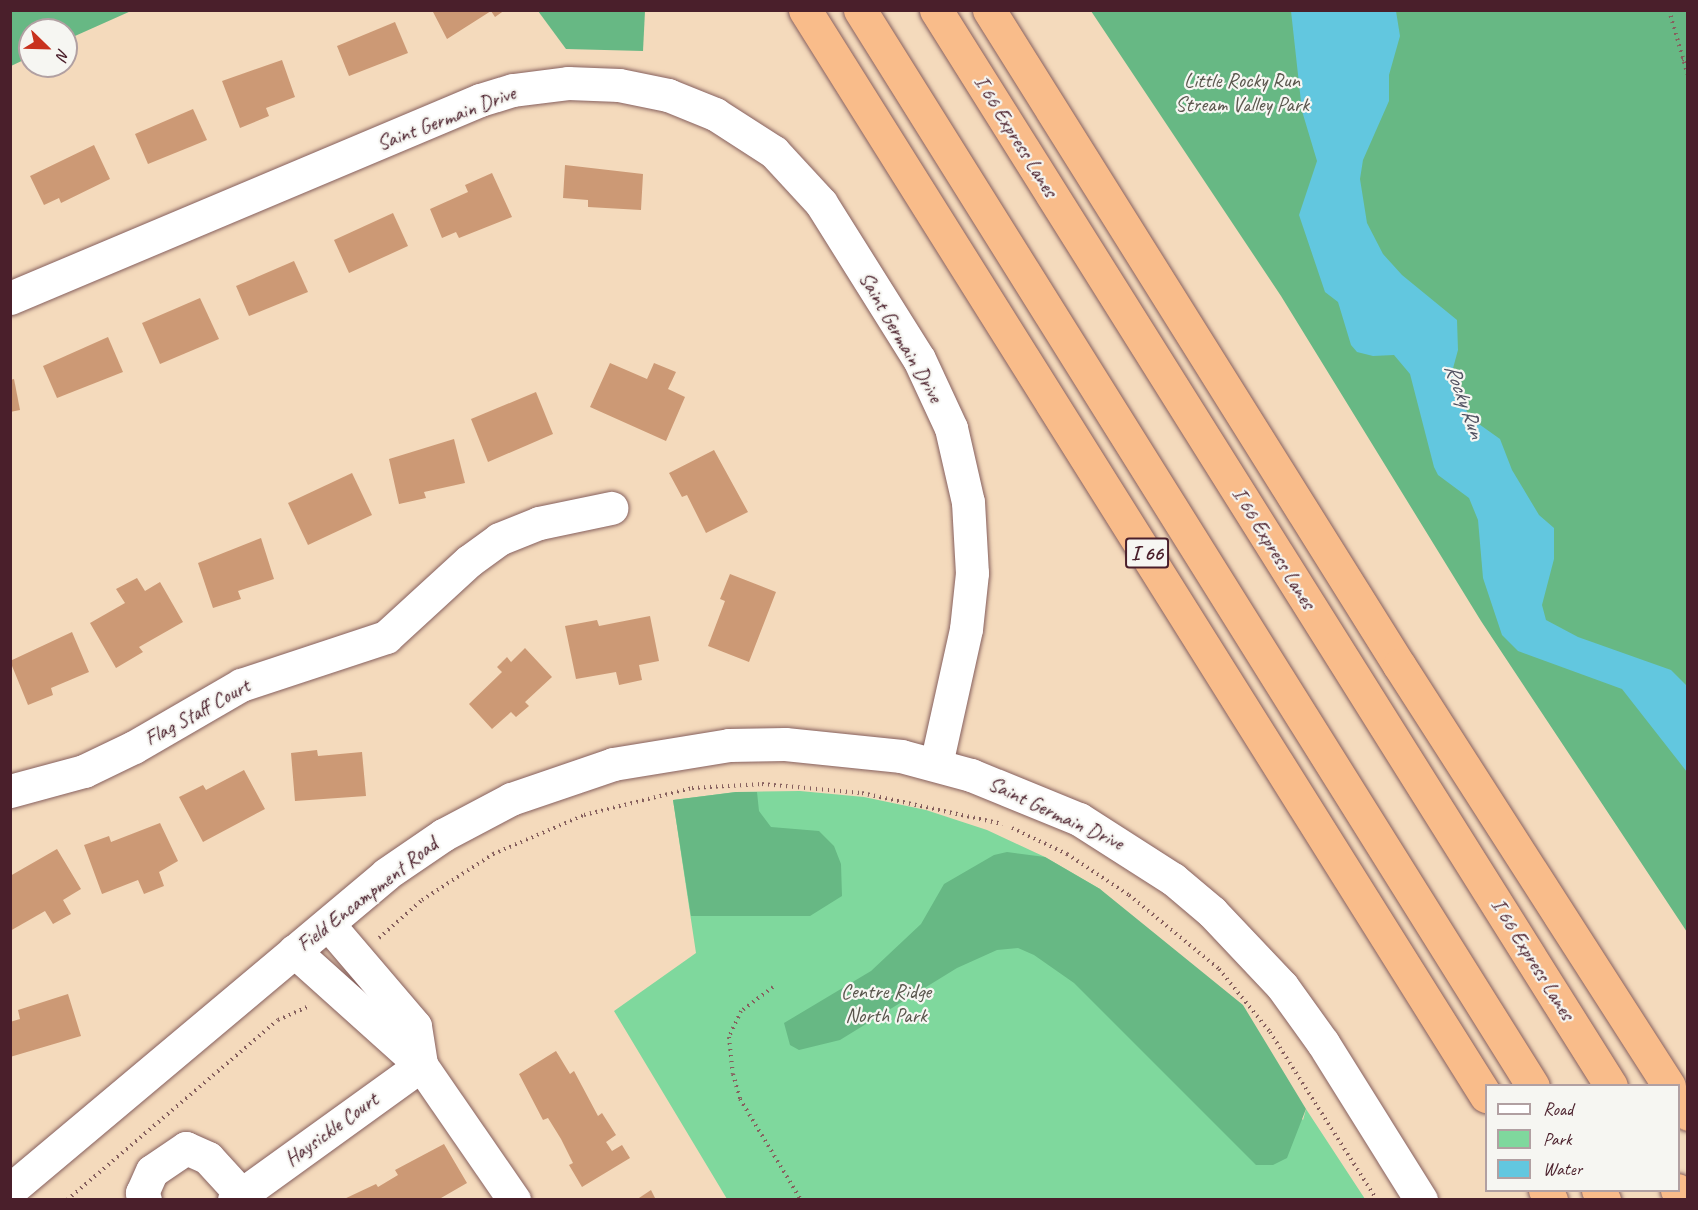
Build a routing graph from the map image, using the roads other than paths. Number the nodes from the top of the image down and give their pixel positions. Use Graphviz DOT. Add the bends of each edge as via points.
graph roads {
  1 [pos="806,10"];
  2 [pos="860,10"];
  3 [pos="936,10"];
  4 [pos="989,10"];
  5 [pos="10,298"];
  6 [pos="611,508"];
  7 [pos="936,764"];
  8 [pos="10,791"];
  9 [pos="328,924"];
  10 [pos="294,951"];
  11 [pos="421,1065"];
  12 [pos="1532,1084"];
  13 [pos="1610,1084"];
  14 [pos="1668,1084"];
  15 [pos="1485,1094"];
  16 [pos="13,1182"];
  17 [pos="237,1197"];
  18 [pos="145,1200"];
  19 [pos="514,1200"];
  20 [pos="1421,1200"];
  1 -- 15 [label="highway, I 66"];
  2 -- 12 [label="highway"];
  3 -- 13 [label="highway, I 66 Express Lanes"];
  4 -- 14 [label="highway" via="1399,665"];
  5 -- 7 [label="street, Saint Germain Drive" via="480,100 513,90 568,83 619,85 668,95 715,114 774,152 822,203 919,358 951,428 968,502 972,573 966,629"];
  6 -- 8 [label="street, Flag Staff Court" via="539,523 499,539 469,561 386,637 241,685 84,771"];
  7 -- 9 [label="street, Field Encampment Road" via="842,748 785,744 673,752 613,764 511,799 443,835 386,874"];
  7 -- 20 [label="street, Saint Germain Drive" via="1020,792 1079,819 1132,849 1212,912 1296,1005"];
  9 -- 10 [label="street, Field Encampment Road"];
  9 -- 11 [label="street" via="416,1026"];
  10 -- 11 [label="street"];
  10 -- 16 [label="street, Field Encampment Road"];
  11 -- 17 [label="street, Haysickle Court"];
  11 -- 19 [label="street"];
  17 -- 18 [label="street, Haysickle Court" via="208,1158 186,1148 152,1171 142,1193"];
}
